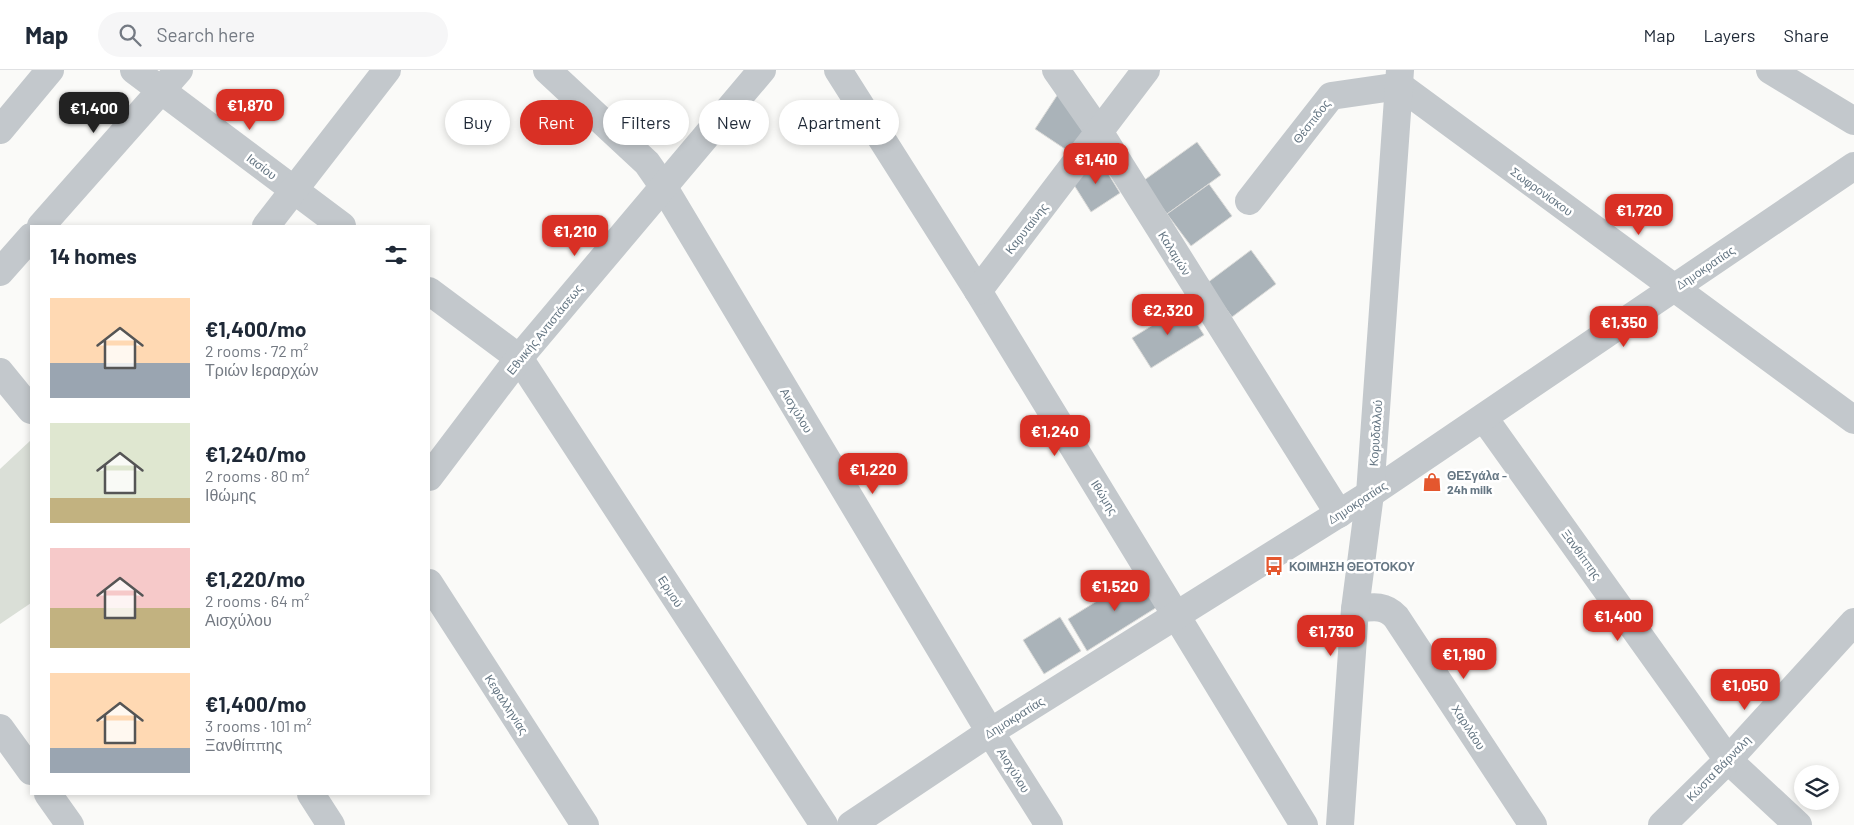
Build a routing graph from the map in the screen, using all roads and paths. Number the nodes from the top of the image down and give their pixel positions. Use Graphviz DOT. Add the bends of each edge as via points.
graph roads {
  1 [pos="50,70"];
  2 [pos="134,70"];
  3 [pos="387,70"];
  4 [pos="547,70"];
  5 [pos="762,70"];
  6 [pos="838,70"];
  7 [pos="1056,70"];
  8 [pos="1146,70"];
  9 [pos="1770,70"];
  10 [pos="1400,78"];
  11 [pos="171,80"];
  12 [pos="1854,121"];
  13 [pos="0,130"];
  14 [pos="1100,133"];
  15 [pos="1854,166"];
  16 [pos="662,186"];
  17 [pos="294,191"];
  18 [pos="1249,201"];
  19 [pos="42,225"];
  20 [pos="267,225"];
  21 [pos="341,225"];
  22 [pos="30,238"];
  23 [pos="0,272"];
  24 [pos="1674,288"];
  25 [pos="978,291"];
  26 [pos="430,292"];
  27 [pos="519,358"];
  28 [pos="0,372"];
  29 [pos="30,409"];
  30 [pos="1484,418"];
  31 [pos="1854,420"];
  32 [pos="430,476"];
  33 [pos="1370,494"];
  34 [pos="1339,514"];
  35 [pos="430,585"];
  36 [pos="1355,609"];
  37 [pos="1177,615"];
  38 [pos="1854,622"];
  39 [pos="0,728"];
  40 [pos="990,732"];
  41 [pos="20,760"];
  42 [pos="1728,760"];
  43 [pos="49,795"];
  44 [pos="312,795"];
  45 [pos="70,825"];
  46 [pos="331,825"];
  47 [pos="585,825"];
  48 [pos="824,825"];
  49 [pos="851,825"];
  50 [pos="1049,825"];
  51 [pos="1304,825"];
  52 [pos="1340,825"];
  53 [pos="1533,825"];
  54 [pos="1662,825"];
  55 [pos="1798,825"];
  1 -- 13 [label="street"];
  2 -- 11 [label="street, Ιασίου"];
  3 -- 17 [label="street"];
  4 -- 16 [label="street, Αισχύλου" via="647,163"];
  5 -- 16 [label="street, Εθνικής Αντιστάσεως"];
  6 -- 25 [label="street, Ιθώμης"];
  7 -- 14 [label="street, Καλαμών"];
  8 -- 14 [label="street, Καρυταίνης"];
  9 -- 12 [label="street"];
  10 -- 18 [label="street, Θέσπιδος" via="1330,96"];
  10 -- 24 [label="street, Σωφρονίσκου"];
  10 -- 33 [label="street, Κορυδαλλού"];
  11 -- 17 [label="street, Ιασίου"];
  11 -- 19 [label="street"];
  14 -- 25 [label="street, Καρυταίνης"];
  14 -- 34 [label="street, Καλαμών"];
  15 -- 24 [label="street, Δημοκρατίας"];
  16 -- 27 [label="street, Εθνικής Αντιστάσεως"];
  16 -- 40 [label="street, Αισχύλου"];
  17 -- 20 [label="street"];
  17 -- 21 [label="street, Ιασίου"];
  22 -- 23 [label="street"];
  24 -- 30 [label="street, Δημοκρατίας"];
  24 -- 31 [label="street, Σωφρονίσκου"];
  25 -- 37 [label="street, Ιθώμης"];
  26 -- 27 [label="street"];
  27 -- 32 [label="street, Εθνικής Αντιστάσεως"];
  27 -- 48 [label="street, Ερμού"];
  28 -- 29 [label="street"];
  30 -- 33 [label="street, Δημοκρατίας"];
  30 -- 42 [label="street, Ξανθίππης"];
  33 -- 34 [label="street, Δημοκρατίας"];
  33 -- 36 [label="street, Κορυδαλλού"];
  34 -- 37 [label="street, Δημοκρατίας"];
  35 -- 47 [label="street, Κεφαλληνίας"];
  36 -- 52 [label="street, Κορυδαλλού"];
  36 -- 53 [label="street, Χαριλάου" via="1381,606 1396,617"];
  37 -- 40 [label="street, Δημοκρατίας"];
  37 -- 51 [label="street, Ιθώμης"];
  38 -- 42 [label="street, Κώστα Βάρναλη"];
  39 -- 41 [label="street"];
  40 -- 49 [label="street, Δημοκρατίας"];
  40 -- 50 [label="street, Αισχύλου"];
  42 -- 54 [label="street, Κώστα Βάρναλη"];
  42 -- 55 [label="street, Ξανθίππης"];
  43 -- 45 [label="street"];
  44 -- 46 [label="street"];
}
